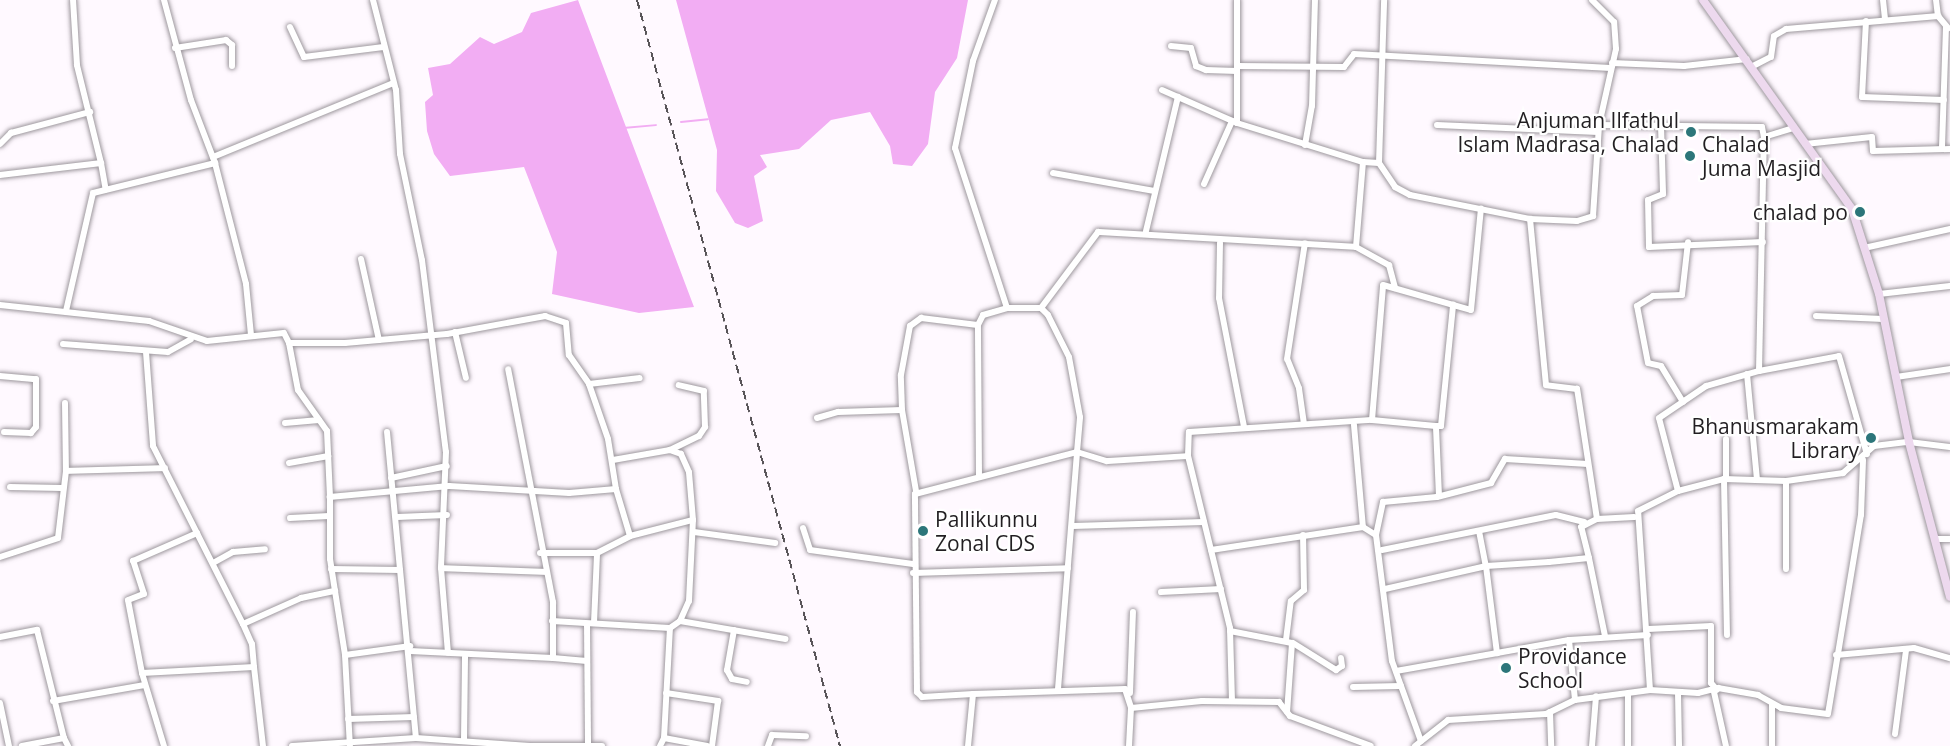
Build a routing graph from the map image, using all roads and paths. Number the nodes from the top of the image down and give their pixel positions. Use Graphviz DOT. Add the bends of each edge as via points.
graph roads {
  1 [pos="73,0"];
  2 [pos="164,0"];
  3 [pos="373,0"];
  4 [pos="995,0"];
  5 [pos="1237,0"];
  6 [pos="1314,0"];
  7 [pos="1384,0"];
  8 [pos="1592,0"];
  9 [pos="1703,0"];
  10 [pos="1883,0"];
  11 [pos="1936,0"];
  12 [pos="1938,16"];
  13 [pos="1885,20"];
  14 [pos="1866,21"];
  15 [pos="290,27"];
  16 [pos="1948,28"];
  17 [pos="1171,46"];
  18 [pos="383,47"];
  19 [pos="175,48"];
  20 [pos="1386,55"];
  21 [pos="1750,62"];
  22 [pos="1611,65"];
  23 [pos="232,66"];
  24 [pos="1313,68"];
  25 [pos="1237,69"];
  26 [pos="393,83"];
  27 [pos="1162,90"];
  28 [pos="1178,97"];
  29 [pos="1944,100"];
  30 [pos="90,112"];
  31 [pos="1234,122"];
  32 [pos="1437,125"];
  33 [pos="1661,125"];
  34 [pos="1794,128"];
  35 [pos="1599,129"];
  36 [pos="1764,137"];
  37 [pos="0,144"];
  38 [pos="1805,144"];
  39 [pos="1305,145"];
  40 [pos="1942,147"];
  41 [pos="1950,149"];
  42 [pos="214,160"];
  43 [pos="1363,162"];
  44 [pos="101,163"];
  45 [pos="1379,163"];
  46 [pos="1053,173"];
  47 [pos="0,175"];
  48 [pos="1204,184"];
  49 [pos="106,190"];
  50 [pos="1154,191"];
  51 [pos="1481,208"];
  52 [pos="1530,219"];
  53 [pos="1950,229"];
  54 [pos="1146,231"];
  55 [pos="1688,242"];
  56 [pos="1763,242"];
  57 [pos="1220,243"];
  58 [pos="1305,243"];
  59 [pos="1356,247"];
  60 [pos="1864,248"];
  61 [pos="361,259"];
  62 [pos="1950,286"];
  63 [pos="1395,288"];
  64 [pos="1879,294"];
  65 [pos="0,305"];
  66 [pos="1453,306"];
  67 [pos="1007,308"];
  68 [pos="1041,308"];
  69 [pos="66,311"];
  70 [pos="1816,316"];
  71 [pos="1884,318"];
  72 [pos="978,325"];
  73 [pos="455,333"];
  74 [pos="250,335"];
  75 [pos="430,336"];
  76 [pos="191,339"];
  77 [pos="379,340"];
  78 [pos="289,343"];
  79 [pos="63,344"];
  80 [pos="146,352"];
  81 [pos="508,369"];
  82 [pos="1950,369"];
  83 [pos="1759,371"];
  84 [pos="1747,374"];
  85 [pos="0,376"];
  86 [pos="1896,377"];
  87 [pos="466,378"];
  88 [pos="640,378"];
  89 [pos="589,384"];
  90 [pos="679,385"];
  91 [pos="65,402"];
  92 [pos="1683,402"];
  93 [pos="902,410"];
  94 [pos="817,418"];
  95 [pos="319,420"];
  96 [pos="1372,420"];
  97 [pos="285,423"];
  98 [pos="1304,424"];
  99 [pos="1353,424"];
  100 [pos="1436,426"];
  101 [pos="1244,427"];
  102 [pos="4,432"];
  103 [pos="387,432"];
  104 [pos="1726,439"];
  105 [pos="1909,442"];
  106 [pos="1950,447"];
  107 [pos="670,450"];
  108 [pos="1077,452"];
  109 [pos="328,456"];
  110 [pos="1188,456"];
  111 [pos="1865,457"];
  112 [pos="613,460"];
  113 [pos="289,463"];
  114 [pos="1588,464"];
  115 [pos="447,466"];
  116 [pos="165,468"];
  117 [pos="66,471"];
  118 [pos="979,476"];
  119 [pos="391,478"];
  120 [pos="1725,479"];
  121 [pos="1757,479"];
  122 [pos="1786,481"];
  123 [pos="448,486"];
  124 [pos="10,487"];
  125 [pos="62,488"];
  126 [pos="393,488"];
  127 [pos="616,489"];
  128 [pos="533,490"];
  129 [pos="916,491"];
  130 [pos="1678,491"];
  131 [pos="1439,496"];
  132 [pos="330,497"];
  133 [pos="447,515"];
  134 [pos="329,516"];
  135 [pos="397,517"];
  136 [pos="1634,517"];
  137 [pos="290,518"];
  138 [pos="1597,519"];
  139 [pos="693,520"];
  140 [pos="1204,522"];
  141 [pos="1584,522"];
  142 [pos="1073,526"];
  143 [pos="1363,527"];
  144 [pos="803,528"];
  145 [pos="1479,531"];
  146 [pos="694,532"];
  147 [pos="197,533"];
  148 [pos="1303,535"];
  149 [pos="1376,535"];
  150 [pos="630,536"];
  151 [pos="1937,539"];
  152 [pos="1950,539"];
  153 [pos="775,543"];
  154 [pos="265,549"];
  155 [pos="1211,550"];
  156 [pos="1382,550"];
  157 [pos="540,553"];
  158 [pos="597,553"];
  159 [pos="0,557"];
  160 [pos="1589,558"];
  161 [pos="213,563"];
  162 [pos="913,564"];
  163 [pos="1486,566"];
  164 [pos="441,568"];
  165 [pos="1068,568"];
  166 [pos="331,569"];
  167 [pos="1786,569"];
  168 [pos="400,570"];
  169 [pos="545,572"];
  170 [pos="913,573"];
  171 [pos="1221,589"];
  172 [pos="1385,589"];
  173 [pos="335,591"];
  174 [pos="1161,592"];
  175 [pos="1950,597"];
  176 [pos="1133,612"];
  177 [pos="552,621"];
  178 [pos="680,621"];
  179 [pos="243,624"];
  180 [pos="591,624"];
  181 [pos="670,628"];
  182 [pos="734,630"];
  183 [pos="1230,631"];
  184 [pos="1648,632"];
  185 [pos="1727,635"];
  186 [pos="1605,636"];
  187 [pos="0,637"];
  188 [pos="785,639"];
  189 [pos="1569,640"];
  190 [pos="1289,641"];
  191 [pos="410,649"];
  192 [pos="1906,650"];
  193 [pos="1497,652"];
  194 [pos="448,653"];
  195 [pos="345,655"];
  196 [pos="1836,655"];
  197 [pos="465,657"];
  198 [pos="553,658"];
  199 [pos="1341,658"];
  200 [pos="1950,658"];
  201 [pos="587,661"];
  202 [pos="254,667"];
  203 [pos="1396,671"];
  204 [pos="142,673"];
  205 [pos="747,682"];
  206 [pos="145,684"];
  207 [pos="1401,686"];
  208 [pos="1353,687"];
  209 [pos="1058,689"];
  210 [pos="1650,690"];
  211 [pos="1716,691"];
  212 [pos="666,693"];
  213 [pos="1130,693"];
  214 [pos="1678,693"];
  215 [pos="973,694"];
  216 [pos="1596,696"];
  217 [pos="1628,696"];
  218 [pos="1575,700"];
  219 [pos="53,701"];
  220 [pos="1232,701"];
  221 [pos="0,703"];
  222 [pos="1772,704"];
  223 [pos="1131,708"];
  224 [pos="1287,712"];
  225 [pos="1550,712"];
  226 [pos="414,717"];
  227 [pos="348,719"];
  228 [pos="1895,734"];
  229 [pos="806,736"];
  230 [pos="64,738"];
  231 [pos="416,738"];
  232 [pos="664,738"];
  233 [pos="464,740"];
  234 [pos="350,742"];
  235 [pos="433,744"];
  236 [pos="588,744"];
  237 [pos="1418,744"];
  238 [pos="9,746"];
  239 [pos="21,746"];
  240 [pos="68,746"];
  241 [pos="164,746"];
  242 [pos="263,746"];
  243 [pos="292,746"];
  244 [pos="530,746"];
  245 [pos="602,746"];
  246 [pos="660,746"];
  247 [pos="707,746"];
  248 [pos="712,746"];
  249 [pos="768,746"];
  250 [pos="968,746"];
  251 [pos="1128,746"];
  252 [pos="1371,746"];
  253 [pos="1551,746"];
  254 [pos="1592,746"];
  255 [pos="1628,746"];
  256 [pos="1679,746"];
  257 [pos="1726,746"];
  258 [pos="1772,746"];
  1 -- 30 [label="street" via="77,64"];
  2 -- 19 [label="street"];
  3 -- 18 [label="street"];
  4 -- 67 [label="street" via="973,61 955,148"];
  5 -- 25 [label="street"];
  6 -- 24 [label="street"];
  7 -- 20 [label="street"];
  8 -- 22 [label="street" via="1614,22"];
  9 -- 21 [label="main road"];
  10 -- 13 [label="street"];
  11 -- 12 [label="street"];
  12 -- 13 [label="street"];
  12 -- 16 [label="street"];
  13 -- 14 [label="street"];
  14 -- 21 [label="street" via="1786,29 1774,36 1771,57"];
  14 -- 29 [label="street" via="1862,97"];
  15 -- 18 [label="street" via="304,57"];
  16 -- 29 [label="street"];
  17 -- 25 [label="street" via="1191,48 1196,66 1206,70"];
  18 -- 26 [label="street"];
  19 -- 23 [label="street" via="226,40 232,45"];
  19 -- 42 [label="street"];
  20 -- 22 [label="street"];
  20 -- 24 [label="street" via="1354,54 1344,67"];
  20 -- 45 [label="street"];
  21 -- 22 [label="street"];
  21 -- 34 [label="main road"];
  22 -- 35 [label="street"];
  24 -- 25 [label="street"];
  24 -- 39 [label="street"];
  25 -- 31 [label="street"];
  26 -- 42 [label="street"];
  26 -- 75 [label="street"];
  27 -- 28 [label="street"];
  28 -- 31 [label="street"];
  28 -- 50 [label="street"];
  29 -- 40 [label="street"];
  30 -- 37 [label="street" via="11,133"];
  30 -- 44 [label="street"];
  31 -- 39 [label="street"];
  31 -- 48 [label="street"];
  32 -- 35 [label="street"];
  33 -- 35 [label="street"];
  33 -- 36 [label="street" via="1762,127"];
  33 -- 55 [label="street" via="1663,194 1648,200 1649,247"];
  34 -- 36 [label="street"];
  34 -- 38 [label="main road"];
  35 -- 52 [label="street" via="1593,216 1577,221"];
  36 -- 56 [label="street"];
  38 -- 40 [label="street" via="1872,137 1873,151"];
  38 -- 60 [label="main road" via="1852,209"];
  39 -- 43 [label="street"];
  40 -- 41 [label="street"];
  42 -- 49 [label="street"];
  42 -- 74 [label="street" via="246,284"];
  43 -- 45 [label="street"];
  43 -- 59 [label="street"];
  44 -- 47 [label="street"];
  44 -- 49 [label="street"];
  45 -- 51 [label="street" via="1395,188 1410,195"];
  46 -- 50 [label="street"];
  49 -- 69 [label="street" via="93,193"];
  50 -- 54 [label="street"];
  51 -- 52 [label="street"];
  51 -- 66 [label="street" via="1471,310"];
  52 -- 114 [label="street" via="1546,385 1577,389"];
  53 -- 60 [label="street"];
  54 -- 57 [label="street"];
  54 -- 68 [label="street" via="1098,232"];
  55 -- 56 [label="street"];
  55 -- 92 [label="street" via="1682,295 1653,296 1637,306 1648,363 1661,366"];
  56 -- 83 [label="street"];
  57 -- 58 [label="street" via="1250,239"];
  57 -- 101 [label="street" via="1219,298"];
  58 -- 59 [label="street"];
  58 -- 98 [label="street" via="1287,360 1299,388"];
  59 -- 63 [label="street" via="1389,265"];
  60 -- 64 [label="main road"];
  61 -- 77 [label="street"];
  62 -- 64 [label="street"];
  63 -- 66 [label="street"];
  63 -- 96 [label="street" via="1383,285 1379,298"];
  64 -- 71 [label="main road"];
  65 -- 69 [label="street"];
  66 -- 100 [label="street" via="1441,426"];
  67 -- 68 [label="street"];
  67 -- 72 [label="street" via="983,315"];
  68 -- 108 [label="street" via="1062,335 1079,390"];
  69 -- 76 [label="street" via="149,321"];
  70 -- 71 [label="street"];
  71 -- 86 [label="main road"];
  72 -- 93 [label="street" via="921,318 910,326 901,375"];
  72 -- 118 [label="street"];
  73 -- 75 [label="street"];
  73 -- 87 [label="street"];
  73 -- 89 [label="street" via="553,317 566,323 569,355"];
  74 -- 76 [label="street"];
  74 -- 78 [label="street" via="284,333"];
  75 -- 77 [label="street"];
  75 -- 115 [label="street"];
  76 -- 80 [label="street" via="168,352"];
  77 -- 78 [label="street"];
  78 -- 95 [label="street" via="298,390"];
  79 -- 80 [label="street"];
  80 -- 116 [label="street" via="153,446"];
  81 -- 128 [label="street" via="524,476"];
  82 -- 86 [label="street"];
  83 -- 84 [label="street"];
  83 -- 111 [label="street" via="1839,356"];
  84 -- 92 [label="street" via="1706,386"];
  84 -- 121 [label="street"];
  85 -- 102 [label="street" via="36,379 36,427 31,433"];
  86 -- 105 [label="main road"];
  88 -- 89 [label="street"];
  89 -- 112 [label="street"];
  90 -- 107 [label="street" via="704,391 705,427 699,436"];
  91 -- 117 [label="street"];
  92 -- 130 [label="street" via="1659,418"];
  93 -- 94 [label="street" via="838,412"];
  93 -- 129 [label="street"];
  95 -- 97 [label="street"];
  95 -- 109 [label="street" via="327,431"];
  96 -- 99 [label="street"];
  96 -- 100 [label="street"];
  98 -- 99 [label="street"];
  98 -- 101 [label="street"];
  99 -- 143 [label="street"];
  100 -- 131 [label="street"];
  101 -- 110 [label="street" via="1192,430"];
  103 -- 119 [label="street"];
  104 -- 120 [label="street"];
  105 -- 106 [label="street"];
  105 -- 111 [label="street" via="1875,446"];
  105 -- 151 [label="main road"];
  107 -- 112 [label="street"];
  107 -- 139 [label="street" via="681,454 689,472"];
  108 -- 110 [label="street" via="1107,461"];
  108 -- 118 [label="street"];
  108 -- 142 [label="street"];
  109 -- 113 [label="street"];
  109 -- 132 [label="street"];
  110 -- 140 [label="street"];
  111 -- 122 [label="street" via="1843,473"];
  111 -- 196 [label="street" via="1861,514"];
  112 -- 127 [label="street"];
  114 -- 131 [label="street" via="1505,459 1491,483"];
  114 -- 138 [label="street"];
  115 -- 119 [label="street"];
  115 -- 123 [label="street"];
  116 -- 117 [label="street"];
  116 -- 147 [label="street"];
  117 -- 125 [label="street"];
  118 -- 129 [label="street"];
  119 -- 126 [label="street"];
  120 -- 121 [label="street"];
  120 -- 130 [label="street"];
  120 -- 185 [label="street"];
  121 -- 122 [label="street"];
  122 -- 167 [label="street"];
  123 -- 126 [label="street"];
  123 -- 128 [label="street"];
  123 -- 133 [label="street"];
  124 -- 125 [label="street"];
  125 -- 159 [label="street" via="58,538"];
  126 -- 132 [label="street"];
  126 -- 135 [label="street"];
  127 -- 128 [label="street"];
  127 -- 150 [label="street"];
  128 -- 157 [label="street"];
  129 -- 162 [label="street"];
  130 -- 136 [label="street"];
  131 -- 149 [label="street" via="1383,502"];
  132 -- 134 [label="street"];
  133 -- 135 [label="street"];
  133 -- 164 [label="street"];
  134 -- 137 [label="street"];
  134 -- 166 [label="street"];
  135 -- 168 [label="street"];
  136 -- 138 [label="street"];
  136 -- 184 [label="street"];
  138 -- 141 [label="street"];
  139 -- 146 [label="street"];
  139 -- 150 [label="street"];
  140 -- 142 [label="street"];
  140 -- 155 [label="street"];
  141 -- 145 [label="street" via="1556,515"];
  141 -- 160 [label="street"];
  142 -- 165 [label="street"];
  143 -- 148 [label="street"];
  143 -- 149 [label="street"];
  144 -- 162 [label="street" via="810,550"];
  145 -- 156 [label="street"];
  145 -- 163 [label="street"];
  146 -- 153 [label="street"];
  146 -- 178 [label="street" via="689,601"];
  147 -- 161 [label="street"];
  147 -- 204 [label="street" via="133,561 144,594 128,600"];
  148 -- 155 [label="street"];
  148 -- 190 [label="street" via="1304,590 1291,601"];
  149 -- 156 [label="street"];
  150 -- 158 [label="street"];
  151 -- 152 [label="street"];
  151 -- 175 [label="main road"];
  154 -- 161 [label="street" via="233,552"];
  155 -- 171 [label="street"];
  156 -- 172 [label="street"];
  157 -- 158 [label="street"];
  157 -- 169 [label="street"];
  158 -- 180 [label="street"];
  160 -- 163 [label="street"];
  160 -- 186 [label="street"];
  161 -- 179 [label="street"];
  162 -- 170 [label="street"];
  163 -- 172 [label="street"];
  163 -- 193 [label="street"];
  164 -- 169 [label="street"];
  164 -- 194 [label="street"];
  165 -- 170 [label="street"];
  165 -- 209 [label="street"];
  166 -- 168 [label="street"];
  166 -- 173 [label="street"];
  168 -- 191 [label="street"];
  169 -- 177 [label="street"];
  170 -- 215 [label="street" via="917,692 922,697"];
  171 -- 174 [label="street"];
  171 -- 183 [label="street"];
  172 -- 203 [label="street"];
  173 -- 179 [label="street" via="302,598"];
  173 -- 195 [label="street"];
  176 -- 213 [label="street"];
  177 -- 180 [label="street"];
  177 -- 198 [label="street"];
  178 -- 181 [label="street"];
  178 -- 182 [label="street"];
  179 -- 202 [label="street" via="252,644"];
  180 -- 181 [label="street"];
  180 -- 201 [label="street"];
  181 -- 212 [label="street"];
  182 -- 188 [label="street"];
  182 -- 205 [label="street" via="727,670 732,679"];
  183 -- 190 [label="street"];
  183 -- 220 [label="street"];
  184 -- 186 [label="street"];
  184 -- 210 [label="street"];
  184 -- 211 [label="street" via="1712,626 1711,683"];
  186 -- 189 [label="street"];
  187 -- 219 [label="street" via="37,630"];
  189 -- 193 [label="street"];
  189 -- 218 [label="street"];
  190 -- 199 [label="street" via="1336,670 1342,666"];
  190 -- 224 [label="street"];
  191 -- 194 [label="street"];
  191 -- 195 [label="street"];
  191 -- 226 [label="street"];
  192 -- 196 [label="street"];
  192 -- 200 [label="street"];
  192 -- 228 [label="street"];
  193 -- 203 [label="street"];
  194 -- 197 [label="street"];
  195 -- 227 [label="street"];
  196 -- 222 [label="street" via="1828,714"];
  197 -- 198 [label="street"];
  197 -- 233 [label="street"];
  198 -- 201 [label="street"];
  201 -- 236 [label="street"];
  202 -- 204 [label="street"];
  202 -- 242 [label="street"];
  203 -- 207 [label="street"];
  204 -- 206 [label="street"];
  206 -- 219 [label="street"];
  206 -- 241 [label="street"];
  207 -- 208 [label="street"];
  207 -- 237 [label="street"];
  209 -- 213 [label="street" via="1125,689"];
  209 -- 215 [label="street"];
  210 -- 214 [label="street"];
  210 -- 217 [label="street"];
  211 -- 214 [label="street"];
  211 -- 222 [label="street" via="1758,695"];
  211 -- 257 [label="street"];
  212 -- 232 [label="street"];
  212 -- 248 [label="street" via="718,700"];
  213 -- 223 [label="street"];
  214 -- 256 [label="street"];
  215 -- 250 [label="street"];
  216 -- 217 [label="street"];
  216 -- 218 [label="street"];
  216 -- 254 [label="street"];
  217 -- 255 [label="street"];
  218 -- 225 [label="street"];
  219 -- 230 [label="street"];
  220 -- 223 [label="street"];
  220 -- 224 [label="street" via="1279,702"];
  221 -- 238 [label="street"];
  222 -- 258 [label="street"];
  223 -- 251 [label="street"];
  224 -- 252 [label="street"];
  225 -- 237 [label="street" via="1448,720"];
  225 -- 253 [label="street"];
  226 -- 227 [label="street"];
  226 -- 231 [label="street"];
  227 -- 234 [label="street"];
  229 -- 249 [label="street" via="772,735"];
  230 -- 239 [label="street"];
  230 -- 240 [label="street"];
  231 -- 234 [label="street"];
  231 -- 235 [label="street"];
  232 -- 246 [label="street"];
  232 -- 247 [label="street"];
  233 -- 235 [label="street"];
  233 -- 244 [label="street"];
  234 -- 243 [label="street"];
  236 -- 244 [label="street"];
  236 -- 245 [label="street"];
}
